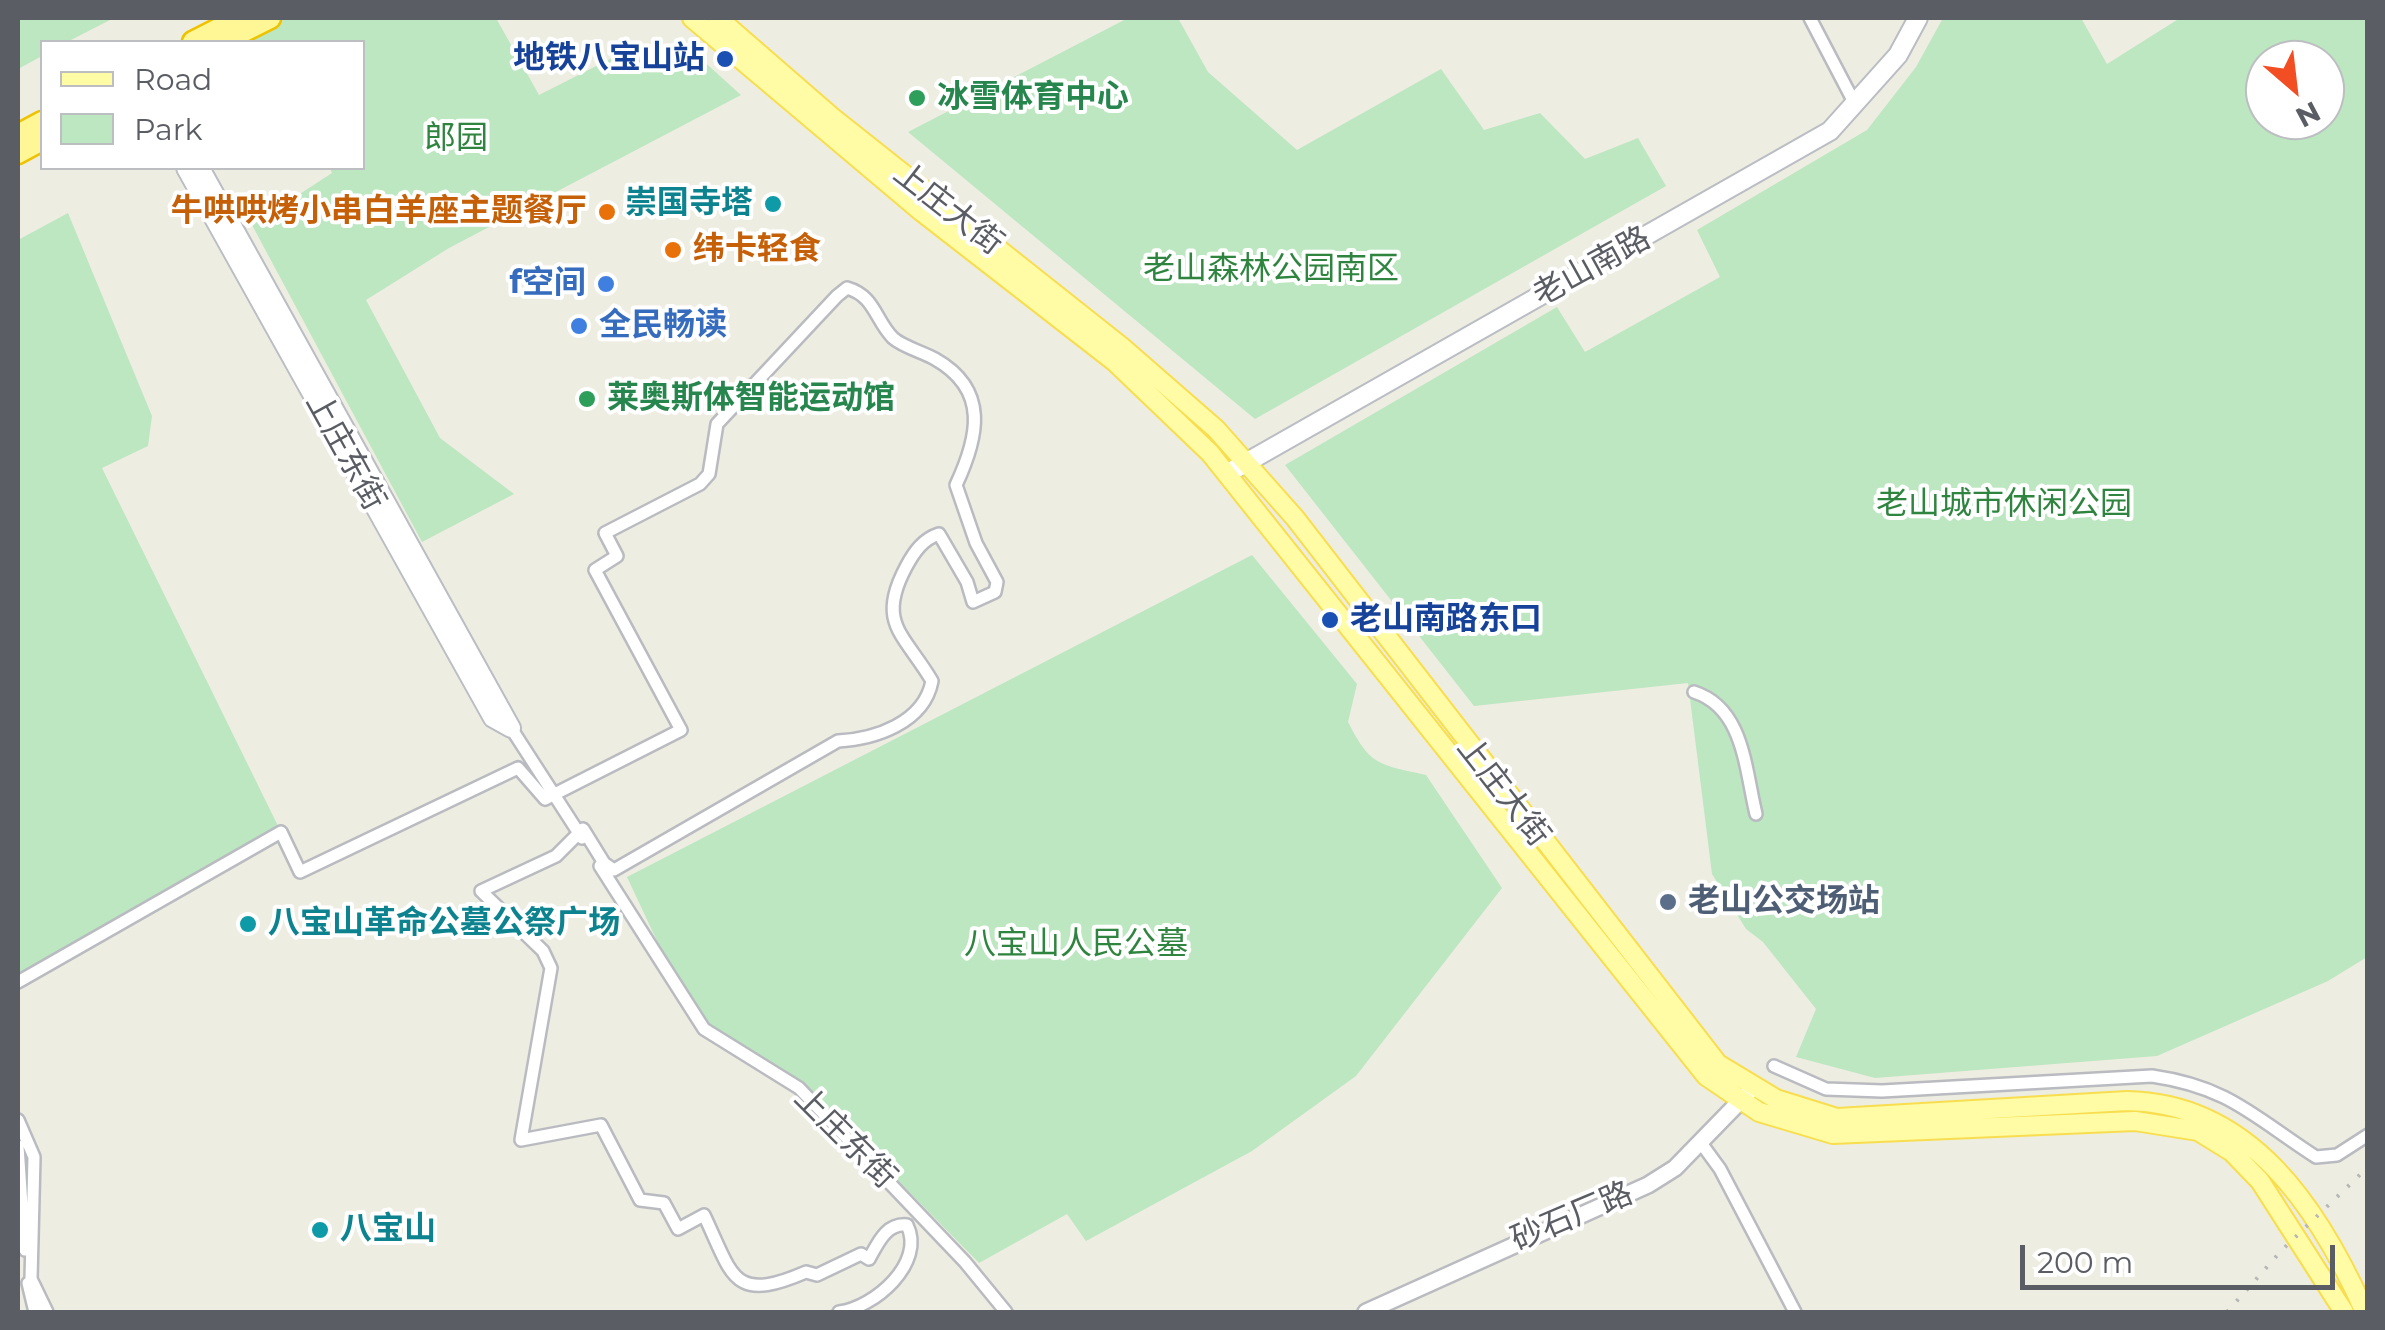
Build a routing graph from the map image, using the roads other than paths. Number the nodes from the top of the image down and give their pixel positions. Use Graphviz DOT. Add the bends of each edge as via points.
graph roads {
  1 [pos="240,18"];
  2 [pos="270,18"];
  3 [pos="692,18"];
  4 [pos="718,18"];
  5 [pos="1810,18"];
  6 [pos="1918,18"];
  7 [pos="197,40"];
  8 [pos="226,40"];
  9 [pos="1856,106"];
  10 [pos="40,123"];
  11 [pos="18,135"];
  12 [pos="40,141"];
  13 [pos="18,153"];
  14 [pos="187,170"];
  15 [pos="201,170"];
  16 [pos="1246,460"];
  17 [pos="1229,475"];
  18 [pos="1694,692"];
  19 [pos="512,728"];
  20 [pos="1756,814"];
  21 [pos="18,982"];
  22 [pos="1774,1066"];
  23 [pos="1754,1087"];
  24 [pos="1740,1101"];
  25 [pos="18,1120"];
  26 [pos="2368,1135"];
  27 [pos="1701,1143"];
  28 [pos="18,1146"];
  29 [pos="2359,1308"];
  30 [pos="35,1312"];
  31 [pos="46,1312"];
  32 [pos="839,1312"];
  33 [pos="1006,1312"];
  34 [pos="1366,1312"];
  35 [pos="1794,1312"];
  1 -- 7 [label="highway"];
  2 -- 8 [label="highway"];
  3 -- 17 [label="main road, 上庄大街" via="922,212 1115,362"];
  4 -- 16 [label="main road, 上庄大街" via="1122,348"];
  5 -- 9 [label="street"];
  6 -- 9 [label="main road, 老山南路"];
  9 -- 16 [label="main road, 老山南路" via="1786,159"];
  10 -- 11 [label="highway"];
  12 -- 13 [label="highway"];
  14 -- 19 [label="main road, 上庄东街" via="493,718"];
  15 -- 19 [label="main road, 上庄东街"];
  16 -- 17 [label="main road, 老山南路"];
  16 -- 23 [label="main road, 上庄大街" via="1693,1038"];
  17 -- 24 [label="main road, 上庄大街" via="1678,1046"];
  18 -- 20 [label="street" via="1714,698 1730,715"];
  19 -- 33 [label="street, 上庄东街" via="704,1029 799,1088"];
  21 -- 32 [label="street" via="280,832 300,872 518,768 545,798 680,730 594,570 618,556 605,532 700,484 708,474 716,424 837,296 848,288 857,291 894,339 964,380 978,431 956,486 998,582 995,592 973,602 939,534 931,536 912,555 890,602 932,682 920,708 873,737 838,741 614,870 583,828 556,856 481,891 544,951 551,968 521,1140 600,1125 640,1200 664,1203 678,1229 704,1214 735,1281 747,1288 817,1275 861,1254 869,1259 882,1236 907,1225 912,1245 904,1270"];
  22 -- 26 [label="street" via="1826,1089 1882,1091 2152,1076 2231,1097 2316,1157 2337,1155"];
  23 -- 24 [label="street, 砂石厂路"];
  23 -- 29 [label="main road, 上庄大街" via="1838,1118 2127,1101 2201,1112 2248,1142 2301,1200 2352,1277"];
  24 -- 27 [label="street, 砂石厂路"];
  24 -- 29 [label="main road, 上庄大街" via="1788,1124 1833,1134 2135,1121 2198,1131 2260,1181"];
  25 -- 31 [label="street" via="34,1156 31,1278"];
  27 -- 34 [label="street, 砂石厂路" via="1648,1184"];
  27 -- 35 [label="street"];
  28 -- 30 [label="street"];
}
